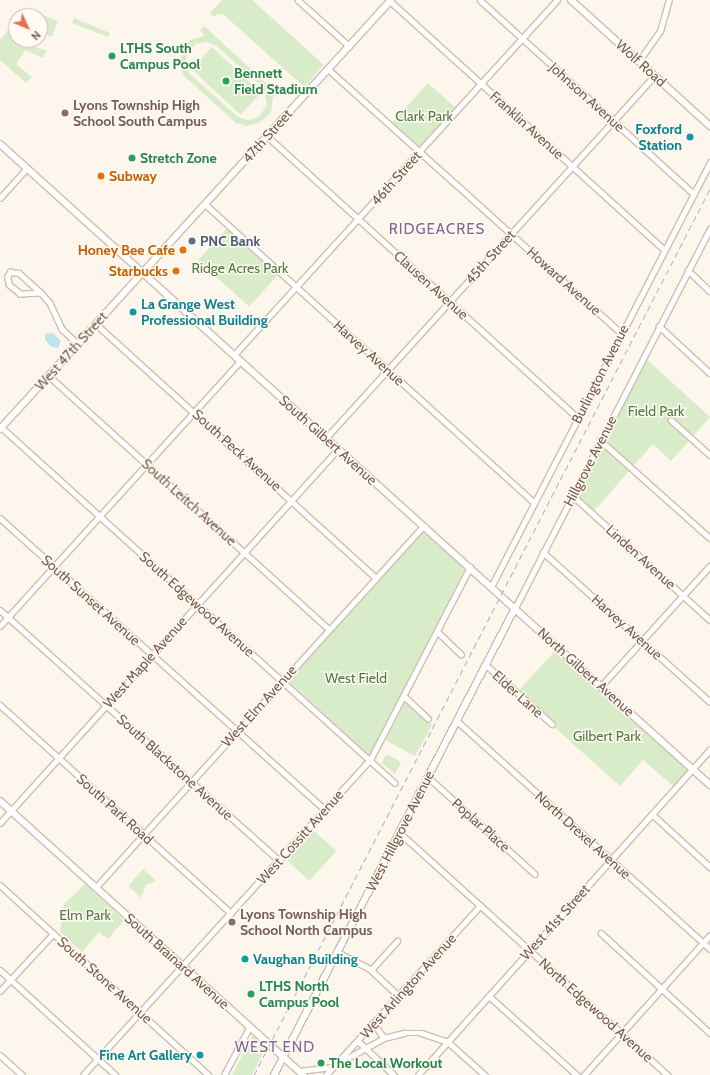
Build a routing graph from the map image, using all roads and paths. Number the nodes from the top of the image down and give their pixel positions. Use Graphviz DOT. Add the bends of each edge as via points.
graph roads {
  1 [pos="298,0"];
  2 [pos="390,0"];
  3 [pos="480,0"];
  4 [pos="557,0"];
  5 [pos="571,0"];
  6 [pos="669,0"];
  7 [pos="522,38"];
  8 [pos="349,46"];
  9 [pos="639,62"];
  10 [pos="328,69"];
  11 [pos="654,76"];
  12 [pos="481,83"];
  13 [pos="614,121"];
  14 [pos="710,126"];
  15 [pos="267,136"];
  16 [pos="0,144"];
  17 [pos="420,151"];
  18 [pos="710,162"];
  19 [pos="572,166"];
  20 [pos="27,168"];
  21 [pos="694,194"];
  22 [pos="0,198"];
  23 [pos="205,204"];
  24 [pos="358,219"];
  25 [pos="710,229"];
  26 [pos="511,234"];
  27 [pos="665,250"];
  28 [pos="688,270"];
  29 [pos="142,273"];
  30 [pos="296,287"];
  31 [pos="710,291"];
  32 [pos="40,293"];
  33 [pos="449,302"];
  34 [pos="96,324"];
  35 [pos="659,326"];
  36 [pos="621,333"];
  37 [pos="78,344"];
  38 [pos="234,355"];
  39 [pos="240,361"];
  40 [pos="388,369"];
  41 [pos="710,373"];
  42 [pos="49,376"];
  43 [pos="194,412"];
  44 [pos="578,418"];
  45 [pos="671,420"];
  46 [pos="1,428"];
  47 [pos="326,438"];
  48 [pos="600,440"];
  49 [pos="338,449"];
  50 [pos="710,455"];
  51 [pos="147,464"];
  52 [pos="572,495"];
  53 [pos="292,501"];
  54 [pos="534,502"];
  55 [pos="100,516"];
  56 [pos="0,518"];
  57 [pos="423,526"];
  58 [pos="710,538"];
  59 [pos="543,552"];
  60 [pos="245,553"];
  61 [pos="54,566"];
  62 [pos="710,566"];
  63 [pos="470,567"];
  64 [pos="376,578"];
  65 [pos="491,587"];
  66 [pos="683,596"];
  67 [pos="197,605"];
  68 [pos="515,608"];
  69 [pos="0,610"];
  70 [pos="8,617"];
  71 [pos="710,620"];
  72 [pos="0,626"];
  73 [pos="328,629"];
  74 [pos="438,632"];
  75 [pos="642,641"];
  76 [pos="461,654"];
  77 [pos="152,655"];
  78 [pos="485,664"];
  79 [pos="283,681"];
  80 [pos="601,686"];
  81 [pos="404,696"];
  82 [pos="710,702"];
  83 [pos="0,705"];
  84 [pos="106,705"];
  85 [pos="428,718"];
  86 [pos="456,720"];
  87 [pos="552,724"];
  88 [pos="237,732"];
  89 [pos="710,750"];
  90 [pos="59,758"];
  91 [pos="370,760"];
  92 [pos="693,769"];
  93 [pos="428,777"];
  94 [pos="191,782"];
  95 [pos="395,783"];
  96 [pos="710,785"];
  97 [pos="0,801"];
  98 [pos="324,810"];
  99 [pos="11,811"];
  100 [pos="652,814"];
  101 [pos="0,823"];
  102 [pos="400,833"];
  103 [pos="143,834"];
  104 [pos="279,860"];
  105 [pos="611,860"];
  106 [pos="710,866"];
  107 [pos="535,874"];
  108 [pos="0,885"];
  109 [pos="96,887"];
  110 [pos="480,906"];
  111 [pos="231,913"];
  112 [pos="601,933"];
  113 [pos="53,934"];
  114 [pos="710,935"];
  115 [pos="397,941"];
  116 [pos="703,943"];
  117 [pos="710,949"];
  118 [pos="530,950"];
  119 [pos="337,952"];
  120 [pos="183,966"];
  121 [pos="0,970"];
  122 [pos="371,970"];
  123 [pos="10,980"];
  124 [pos="662,988"];
  125 [pos="0,992"];
  126 [pos="399,996"];
  127 [pos="489,996"];
  128 [pos="141,1012"];
  129 [pos="374,1024"];
  130 [pos="250,1026"];
  131 [pos="710,1033"];
  132 [pos="621,1034"];
  133 [pos="384,1038"];
  134 [pos="358,1042"];
  135 [pos="448,1042"];
  136 [pos="364,1047"];
  137 [pos="0,1055"];
  138 [pos="283,1057"];
  139 [pos="98,1059"];
  140 [pos="336,1066"];
  141 [pos="301,1073"];
  142 [pos="22,1075"];
  143 [pos="83,1075"];
  144 [pos="116,1075"];
  145 [pos="209,1075"];
  146 [pos="224,1075"];
  147 [pos="274,1075"];
  148 [pos="326,1075"];
  149 [pos="394,1075"];
  150 [pos="418,1075"];
  151 [pos="485,1075"];
  152 [pos="576,1075"];
  153 [pos="584,1075"];
  154 [pos="668,1075"];
  1 -- 8 [label="street"];
  2 -- 8 [label="street, 47th Street"];
  2 -- 12 [label="street, Franklin Avenue"];
  3 -- 7 [label="street, Johnson Avenue"];
  4 -- 7 [label="street, 46th Street"];
  5 -- 9 [label="street, Wolf Road"];
  6 -- 9 [label="street" via="660,31"];
  7 -- 12 [label="street, 46th Street"];
  7 -- 13 [label="street, Johnson Avenue"];
  8 -- 10 [label="street, 47th Street"];
  9 -- 11 [label="street, Wolf Road"];
  10 -- 15 [label="street, 47th Street"];
  10 -- 17 [label="street, Howard Avenue"];
  11 -- 13 [label="street, 45th Street"];
  11 -- 14 [label="street, Wolf Road"];
  12 -- 17 [label="street, 46th Street"];
  12 -- 19 [label="street, Franklin Avenue"];
  13 -- 19 [label="street, 45th Street"];
  13 -- 21 [label="street, Johnson Avenue"];
  15 -- 23 [label="street, 47th Street"];
  15 -- 24 [label="street, Clausen Avenue"];
  16 -- 20 [label="street, South Gilbert Avenue"];
  17 -- 24 [label="street, 46th Street"];
  17 -- 26 [label="street, Howard Avenue"];
  18 -- 21 [label="street, Burlington Avenue"];
  19 -- 26 [label="street, 45th Street"];
  19 -- 27 [label="street, Franklin Avenue"];
  20 -- 22 [label="street"];
  20 -- 29 [label="street, South Gilbert Avenue"];
  21 -- 27 [label="street, Burlington Avenue"];
  23 -- 29 [label="street, 47th Street"];
  23 -- 30 [label="street, Harvey Avenue"];
  24 -- 30 [label="street, 46th Street"];
  24 -- 33 [label="street, Clausen Avenue"];
  25 -- 28 [label="street, Hillgrove Avenue"];
  26 -- 33 [label="street, 45th Street"];
  26 -- 36 [label="street, Howard Avenue"];
  27 -- 36 [label="street, Burlington Avenue"];
  28 -- 31 [label="street"];
  28 -- 35 [label="street, Hillgrove Avenue"];
  29 -- 34 [label="street, West 47th Street"];
  29 -- 38 [label="street, South Gilbert Avenue"];
  30 -- 38 [label="street, 46th Street"];
  30 -- 40 [label="street, Harvey Avenue"];
  32 -- 32 [label="street" via="19,273 10,272 7,277 9,285 20,294"];
  32 -- 37 [label="street" via="50,303 62,329"];
  33 -- 40 [label="street, 45th Street"];
  33 -- 44 [label="street, Clausen Avenue"];
  34 -- 37 [label="street, West 47th Street"];
  34 -- 43 [label="street, South Peck Avenue"];
  35 -- 41 [label="street"];
  35 -- 48 [label="street, Hillgrove Avenue"];
  36 -- 44 [label="street, Burlington Avenue"];
  37 -- 42 [label="street, West 47th Street"];
  38 -- 39 [label="street, South Gilbert Avenue"];
  39 -- 43 [label="street"];
  39 -- 47 [label="street, South Gilbert Avenue"];
  40 -- 47 [label="street, 45th Street"];
  40 -- 54 [label="street, Harvey Avenue"];
  42 -- 46 [label="street, West 47th Street"];
  42 -- 51 [label="street, South Leitch Avenue"];
  43 -- 51 [label="street"];
  43 -- 53 [label="street, South Peck Avenue"];
  44 -- 54 [label="street, Burlington Avenue"];
  45 -- 50 [label="street"];
  46 -- 55 [label="street, South Edgewood Avenue"];
  47 -- 49 [label="street, South Gilbert Avenue"];
  48 -- 52 [label="street, Hillgrove Avenue"];
  48 -- 58 [label="street"];
  49 -- 53 [label="street, West Maple Avenue"];
  49 -- 57 [label="street, South Gilbert Avenue"];
  51 -- 55 [label="street"];
  51 -- 60 [label="street, South Leitch Avenue"];
  52 -- 59 [label="street, Hillgrove Avenue"];
  52 -- 66 [label="street, Linden Avenue"];
  53 -- 60 [label="street, West Maple Avenue"];
  53 -- 64 [label="street, South Peck Avenue"];
  54 -- 65 [label="street, Burlington Avenue"];
  55 -- 61 [label="street"];
  55 -- 67 [label="street, South Edgewood Avenue"];
  56 -- 61 [label="street, South Sunset Avenue"];
  57 -- 63 [label="street, South Gilbert Avenue"];
  57 -- 64 [label="street, West Elm Avenue"];
  59 -- 68 [label="street, Hillgrove Avenue"];
  59 -- 75 [label="street, Harvey Avenue"];
  60 -- 67 [label="street, West Maple Avenue"];
  60 -- 73 [label="street, South Leitch Avenue"];
  61 -- 70 [label="street"];
  61 -- 77 [label="street, South Sunset Avenue"];
  62 -- 66 [label="street"];
  63 -- 65 [label="street, South Gilbert Avenue"];
  63 -- 74 [label="street, West Cossitt Avenue"];
  64 -- 73 [label="street, West Elm Avenue"];
  65 -- 68 [label="street, South Gilbert Avenue"];
  66 -- 71 [label="street, Linden Avenue"];
  66 -- 75 [label="street"];
  67 -- 77 [label="street, West Maple Avenue"];
  67 -- 79 [label="street, South Edgewood Avenue"];
  68 -- 78 [label="street, West Hillgrove Avenue"];
  68 -- 80 [label="street, North Gilbert Avenue"];
  69 -- 70 [label="street, South Blackstone Avenue"];
  70 -- 72 [label="street"];
  70 -- 84 [label="street, South Blackstone Avenue"];
  73 -- 79 [label="street, West Elm Avenue"];
  74 -- 76 [label="street"];
  74 -- 81 [label="street, West Cossitt Avenue"];
  75 -- 80 [label="street"];
  75 -- 82 [label="street, Harvey Avenue"];
  77 -- 84 [label="street, West Maple Avenue"];
  77 -- 88 [label="street, South Sunset Avenue"];
  78 -- 86 [label="street, West Hillgrove Avenue"];
  78 -- 87 [label="street, Elder Lane"];
  79 -- 88 [label="street, West Elm Avenue"];
  79 -- 91 [label="street, South Edgewood Avenue"];
  80 -- 92 [label="street, North Gilbert Avenue"];
  81 -- 85 [label="street"];
  81 -- 91 [label="street, West Cossitt Avenue"];
  83 -- 90 [label="street, South Park Road"];
  84 -- 90 [label="street, West Maple Avenue"];
  84 -- 94 [label="street, South Blackstone Avenue"];
  86 -- 93 [label="street, West Hillgrove Avenue"];
  86 -- 105 [label="street, North Drexel Avenue"];
  88 -- 94 [label="street, West Elm Avenue"];
  88 -- 98 [label="street, South Sunset Avenue"];
  89 -- 92 [label="street, West 41st Street"];
  90 -- 99 [label="street, West Maple Avenue"];
  90 -- 103 [label="street, South Park Road"];
  91 -- 95 [label="street, South Edgewood Avenue"];
  91 -- 98 [label="street, West Cossitt Avenue"];
  92 -- 96 [label="street, North Gilbert Avenue"];
  92 -- 100 [label="street, West 41st Street"];
  93 -- 102 [label="street, West Hillgrove Avenue"];
  93 -- 107 [label="street, Poplar Place"];
  94 -- 103 [label="street, West Elm Avenue"];
  94 -- 104 [label="street, South Blackstone Avenue"];
  97 -- 99 [label="street, South Brainard Avenue"];
  98 -- 104 [label="street, West Cossitt Avenue"];
  99 -- 101 [label="street, West Maple Avenue"];
  99 -- 109 [label="street, South Brainard Avenue"];
  100 -- 105 [label="street, West 41st Street"];
  100 -- 106 [label="street"];
  102 -- 110 [label="street, North Edgewood Avenue"];
  102 -- 119 [label="street, West Hillgrove Avenue"];
  103 -- 109 [label="street, West Elm Avenue"];
  103 -- 111 [label="street, South Park Road"];
  104 -- 111 [label="street, West Cossitt Avenue"];
  105 -- 116 [label="street, North Drexel Avenue"];
  105 -- 118 [label="street, West 41st Street"];
  108 -- 113 [label="street, South Stone Avenue"];
  109 -- 120 [label="street, South Brainard Avenue"];
  110 -- 118 [label="street, North Edgewood Avenue"];
  110 -- 126 [label="street, West Arlington Avenue"];
  111 -- 120 [label="street, West Cossitt Avenue"];
  112 -- 124 [label="street"];
  113 -- 123 [label="street"];
  113 -- 128 [label="street, South Stone Avenue"];
  114 -- 116 [label="street"];
  115 -- 122 [label="street"];
  116 -- 117 [label="street, North Drexel Avenue"];
  116 -- 124 [label="street"];
  118 -- 127 [label="street, West 41st Street"];
  118 -- 132 [label="street, North Edgewood Avenue"];
  119 -- 122 [label="street"];
  119 -- 138 [label="street, West Hillgrove Avenue"];
  120 -- 128 [label="street, West Cossitt Avenue"];
  120 -- 130 [label="street, South Brainard Avenue"];
  121 -- 123 [label="street"];
  122 -- 126 [label="street"];
  123 -- 125 [label="street"];
  123 -- 139 [label="street"];
  124 -- 131 [label="street"];
  124 -- 132 [label="street"];
  126 -- 129 [label="street, West Arlington Avenue"];
  127 -- 135 [label="street, West 41st Street"];
  127 -- 152 [label="street"];
  128 -- 139 [label="street, West Cossitt Avenue"];
  128 -- 145 [label="street, South Stone Avenue"];
  129 -- 133 [label="street"];
  129 -- 134 [label="street, West Arlington Avenue"];
  130 -- 138 [label="street, South Brainard Avenue"];
  130 -- 146 [label="street"];
  132 -- 153 [label="street"];
  132 -- 154 [label="street, North Edgewood Avenue"];
  133 -- 135 [label="street" via="414,1032 431,1034"];
  133 -- 136 [label="street"];
  134 -- 136 [label="street"];
  134 -- 140 [label="street, West Arlington Avenue"];
  135 -- 150 [label="street, West 41st Street"];
  135 -- 151 [label="street"];
  136 -- 140 [label="street"];
  136 -- 149 [label="street"];
  137 -- 142 [label="street"];
  138 -- 141 [label="street, South Brainard Avenue"];
  138 -- 147 [label="street, West Hillgrove Avenue"];
  139 -- 143 [label="street, West Cossitt Avenue"];
  139 -- 144 [label="street"];
  140 -- 141 [label="street"];
  140 -- 148 [label="street, West Arlington Avenue"];
}
